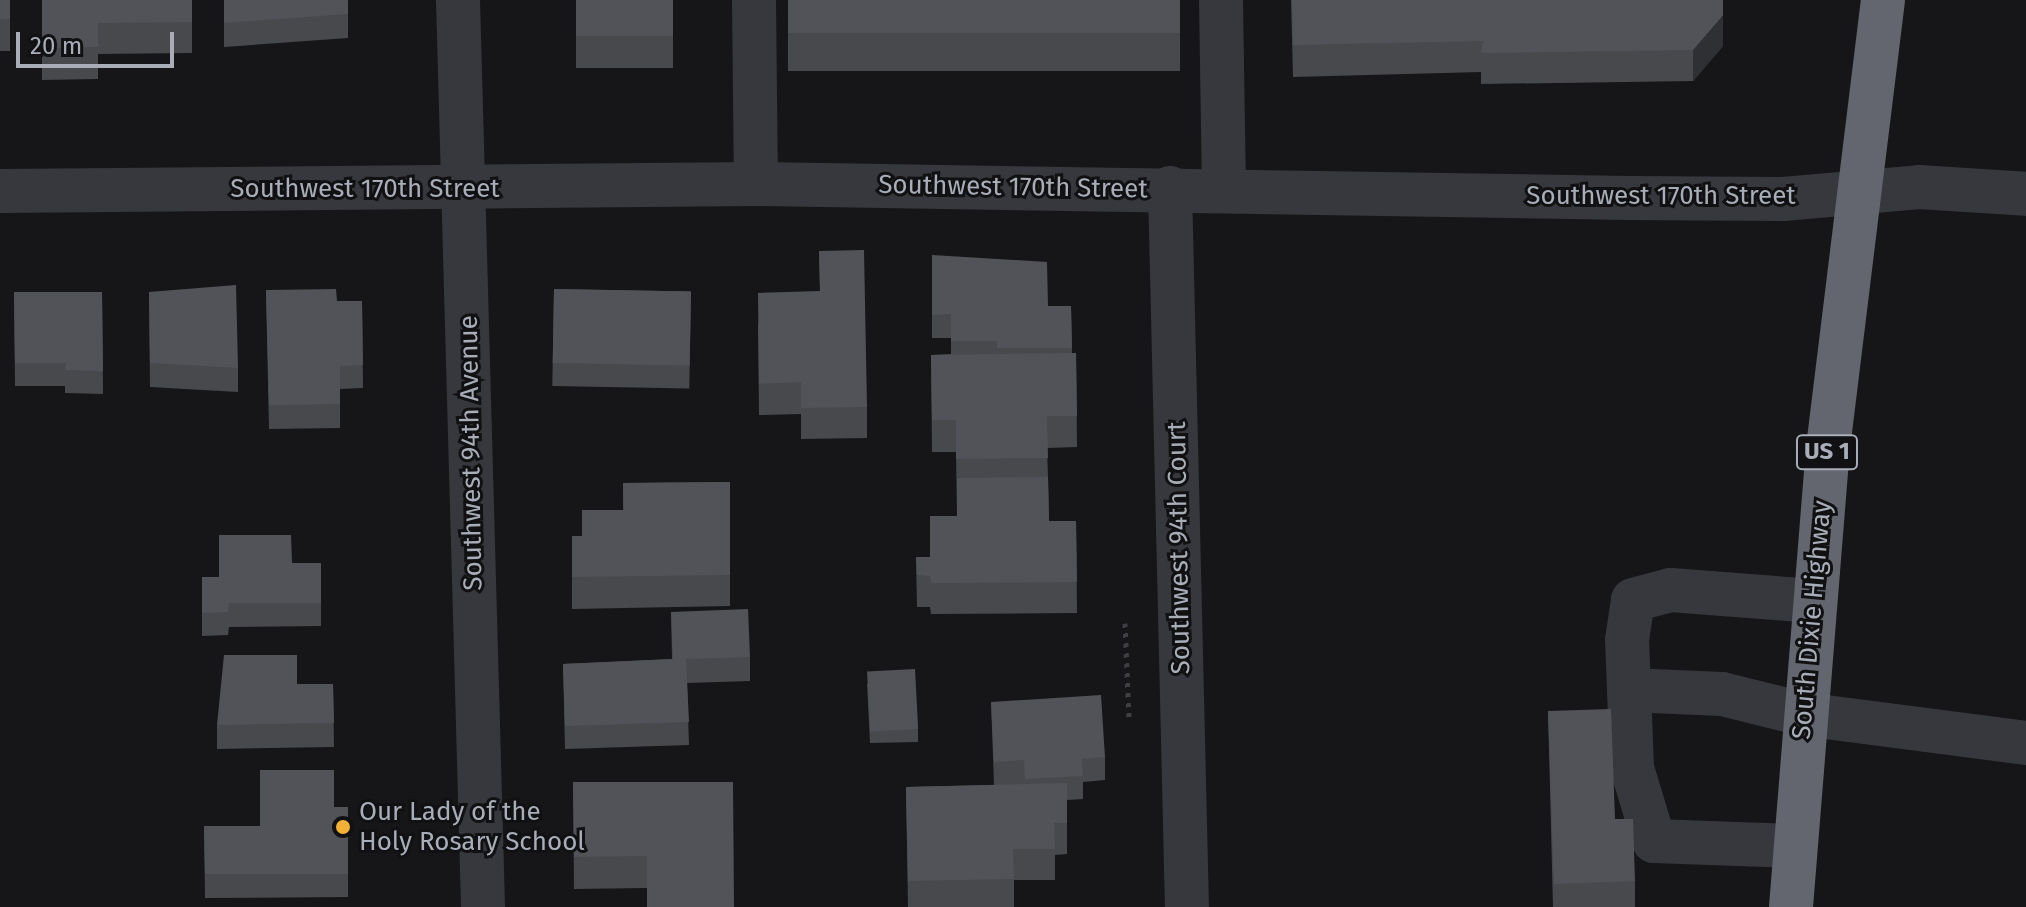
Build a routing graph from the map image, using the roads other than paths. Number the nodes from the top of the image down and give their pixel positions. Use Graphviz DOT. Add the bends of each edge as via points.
graph roads {
  1 [pos="458,0"];
  2 [pos="754,0"];
  3 [pos="1221,0"];
  4 [pos="1883,0"];
  5 [pos="756,184"];
  6 [pos="1170,188"];
  7 [pos="463,189"];
  8 [pos="1224,189"];
  9 [pos="1858,190"];
  10 [pos="0,191"];
  11 [pos="2026,194"];
  12 [pos="1814,601"];
  13 [pos="1629,690"];
  14 [pos="1803,714"];
  15 [pos="2026,743"];
  16 [pos="1795,846"];
  17 [pos="483,907"];
  18 [pos="1187,907"];
  19 [pos="1791,907"];
  1 -- 7 [label="street, Southwest 94th Avenue"];
  2 -- 5 [label="street"];
  3 -- 8 [label="street"];
  4 -- 9 [label="highway, South Dixie Highway / US 1"];
  5 -- 6 [label="street, Southwest 170th Street"];
  5 -- 7 [label="street, Southwest 170th Street"];
  6 -- 8 [label="street, Southwest 170th Street"];
  6 -- 18 [label="street, Southwest 94th Court"];
  7 -- 10 [label="street, Southwest 170th Street"];
  7 -- 17 [label="street, Southwest 94th Avenue"];
  8 -- 9 [label="street, Southwest 170th Street" via="1769,199"];
  9 -- 11 [label="street, Southwest 170th Street"];
  9 -- 12 [label="highway, South Dixie Highway / US 1"];
  12 -- 13 [label="street" via="1709,590 1633,600"];
  12 -- 14 [label="highway, South Dixie Highway / US 1"];
  13 -- 14 [label="street" via="1722,694"];
  13 -- 16 [label="street" via="1632,768 1654,841"];
  14 -- 15 [label="street"];
  14 -- 16 [label="highway, South Dixie Highway / US 1"];
  16 -- 19 [label="highway, South Dixie Highway / US 1"];
}
